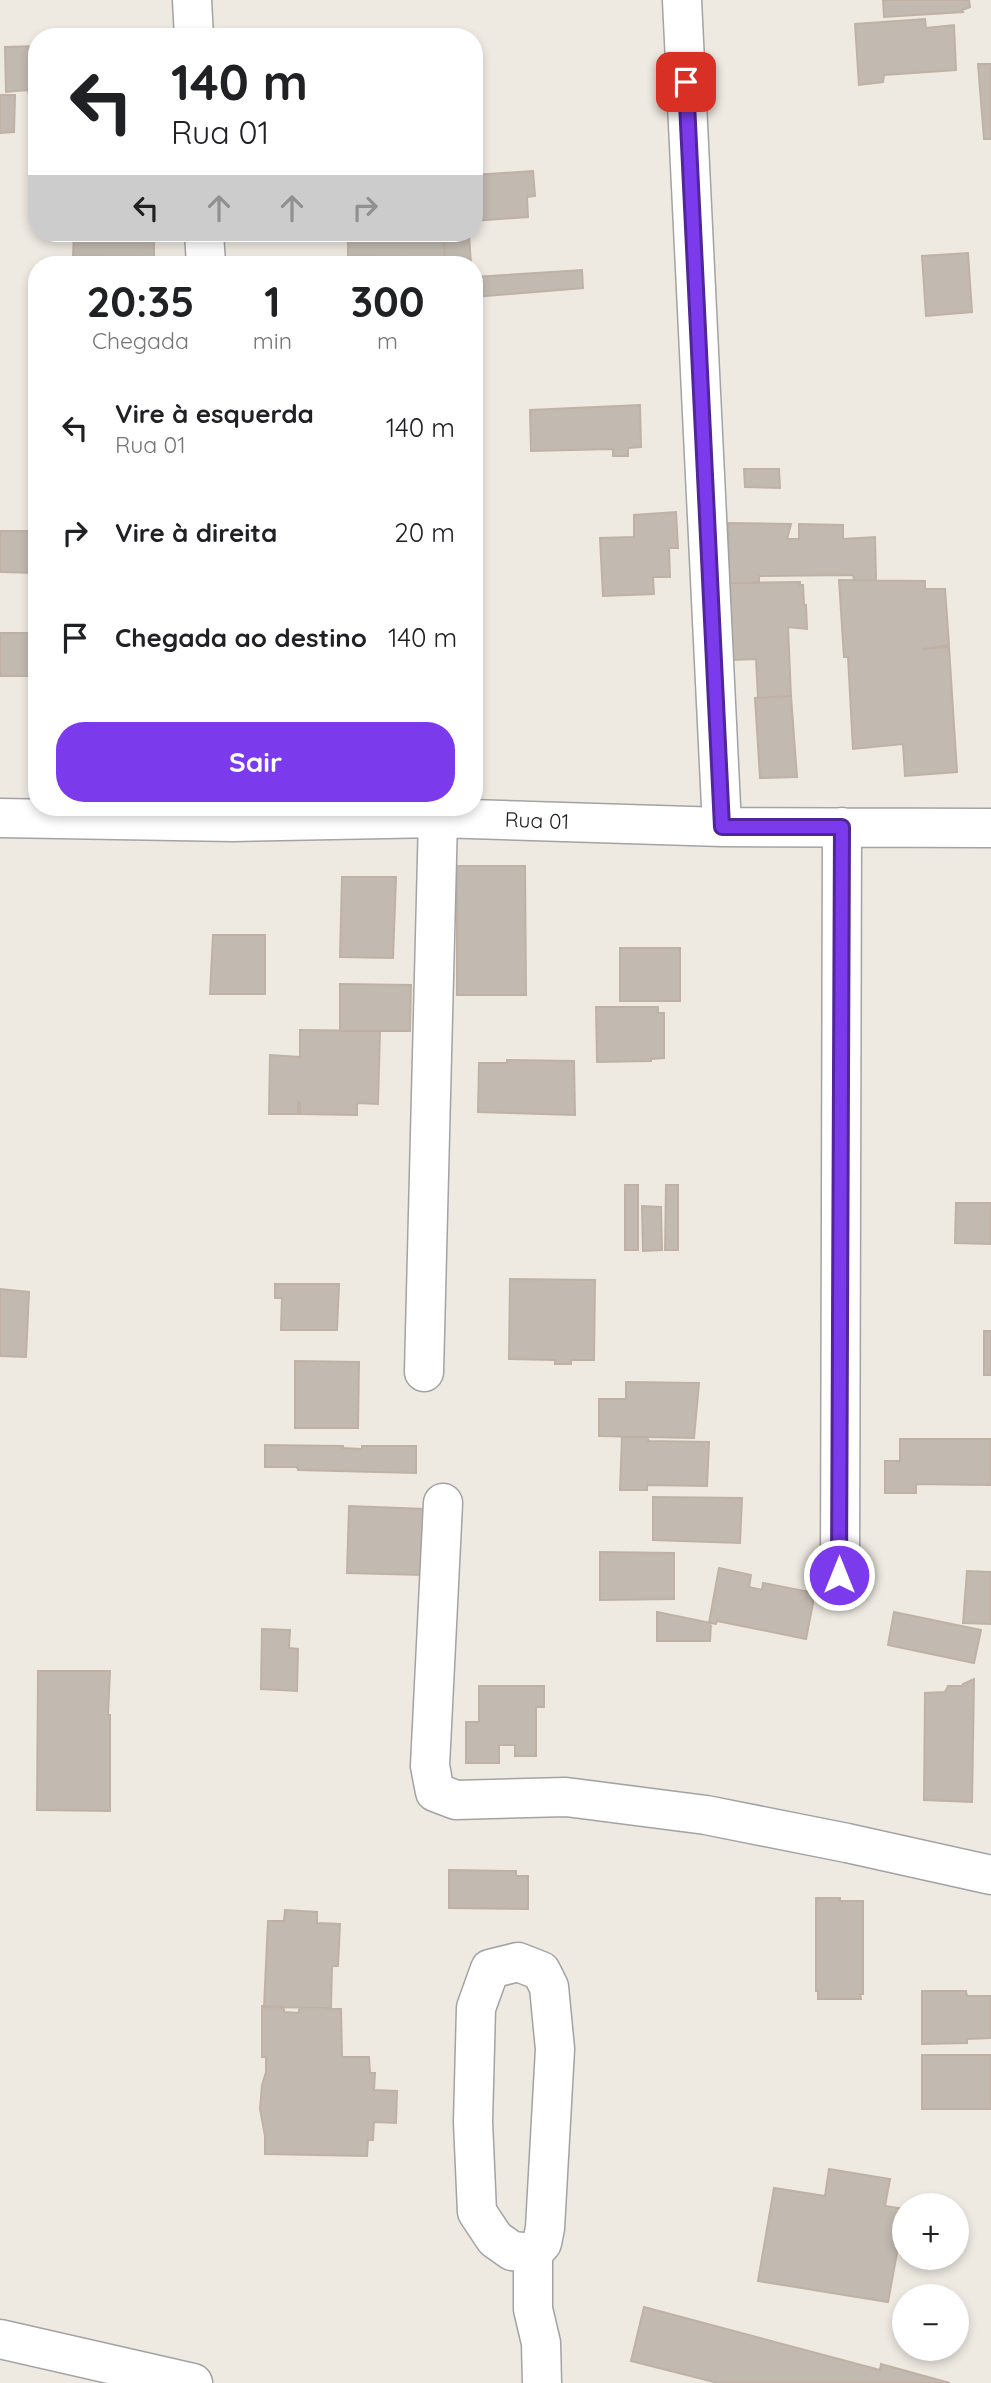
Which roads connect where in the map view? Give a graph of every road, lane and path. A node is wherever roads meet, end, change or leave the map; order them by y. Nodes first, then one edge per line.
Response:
1 (192, 0) edge
2 (682, 0) edge
3 (194, 28) edge
4 (116, 816) edge
5 (336, 816) edge
6 (0, 818) edge
7 (438, 818) junction
8 (722, 827) junction
9 (842, 827) junction
10 (991, 828) edge
11 (424, 1372) dead end
12 (443, 1503) dead end
13 (839, 1575) dead end
14 (991, 1875) edge
15 (533, 2253) junction
16 (0, 2339) edge
17 (192, 2383) edge
18 (542, 2383) edge

1 - 3 street
2 - 8 street
4 - 6 street, Rua 01
5 - 7 street, Rua 01
7 - 8 street, Rua 01
7 - 11 street
8 - 9 street, Rua 01
9 - 10 street, Rua 01
9 - 13 street
12 - 14 street
15 - 15 street
15 - 18 street
16 - 17 street

